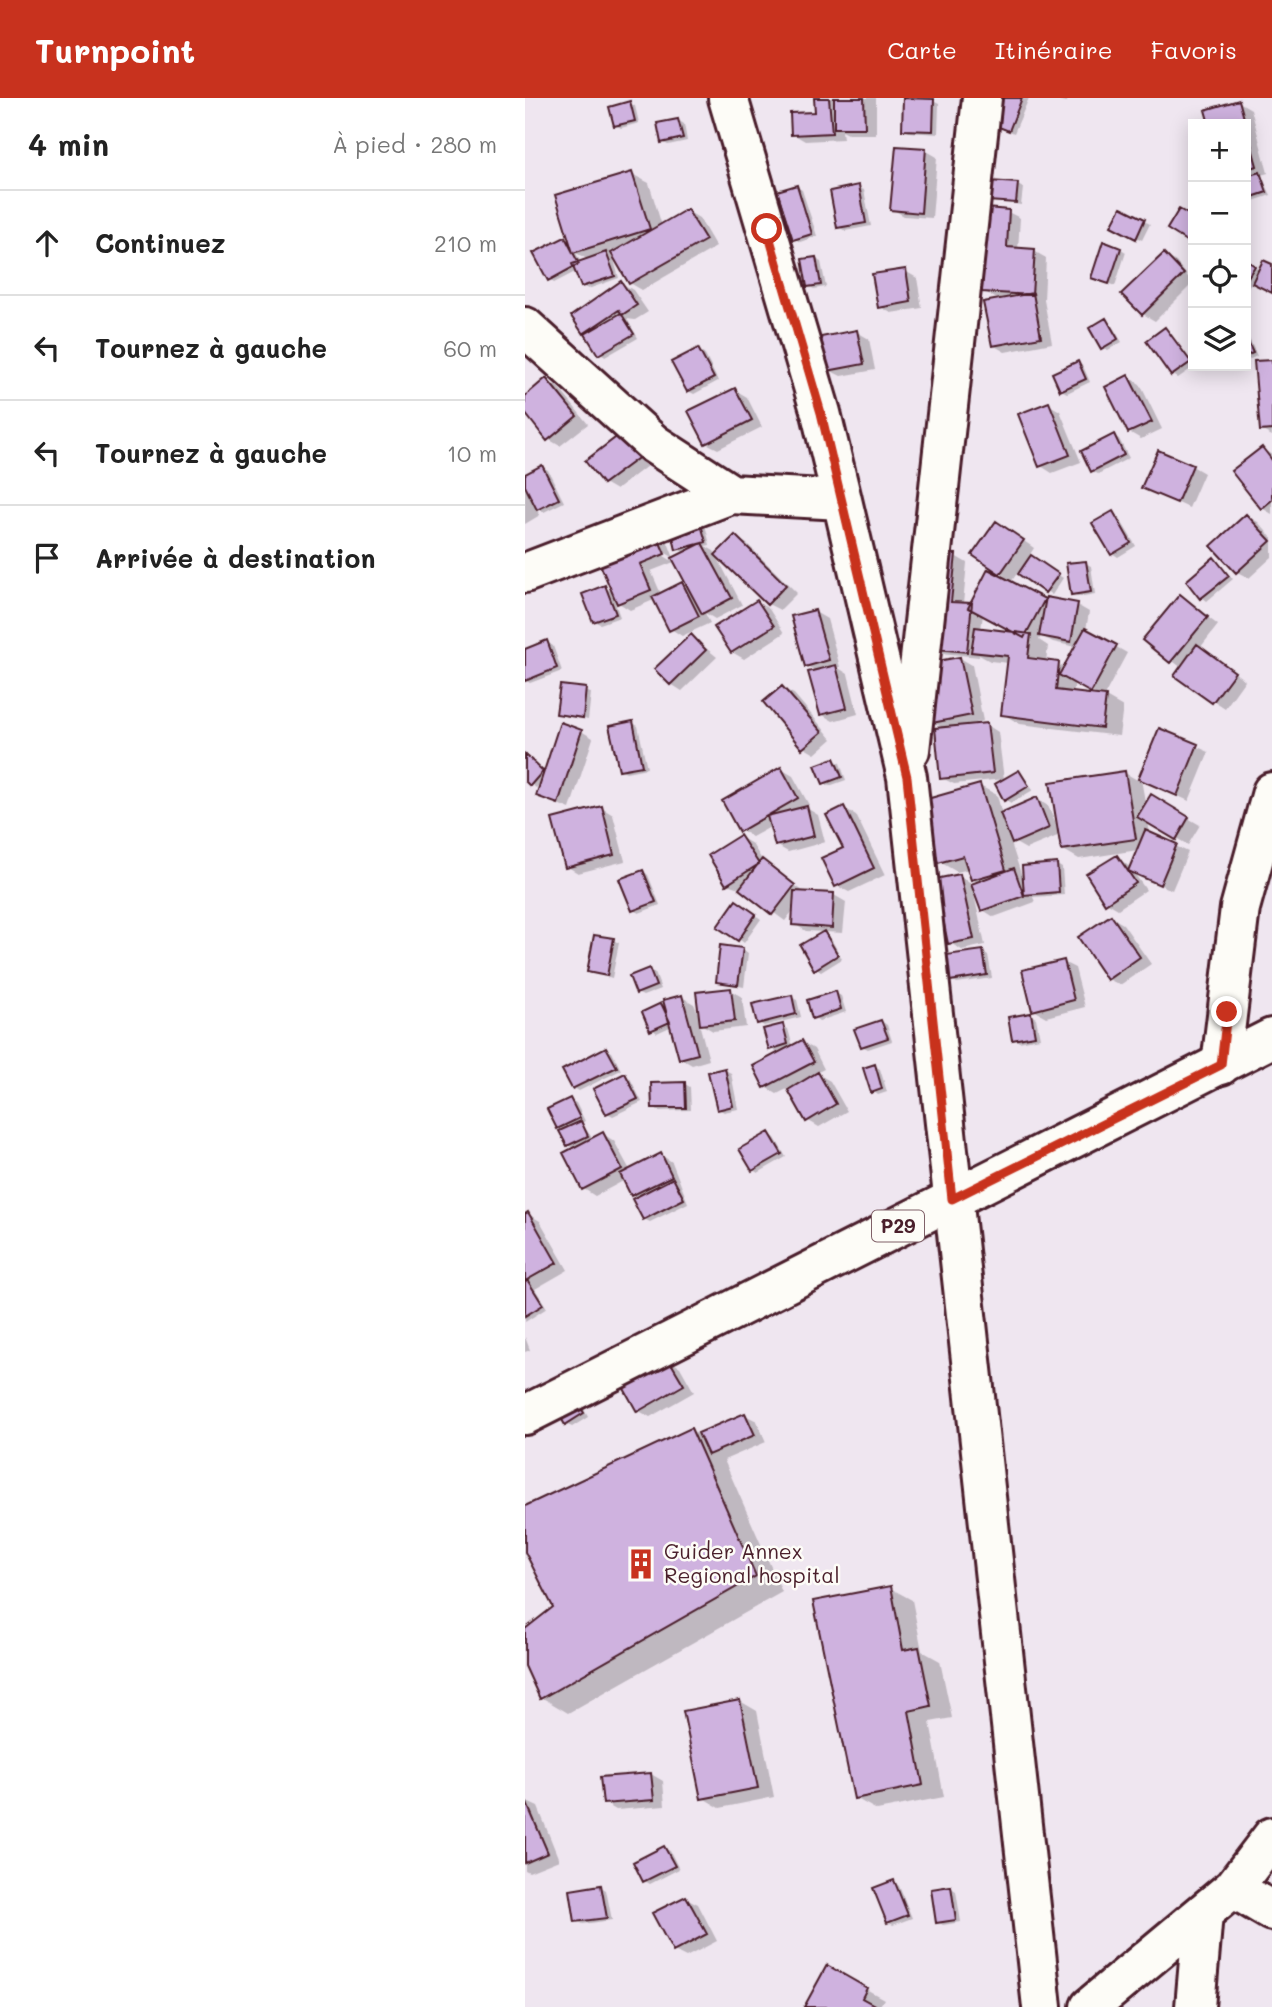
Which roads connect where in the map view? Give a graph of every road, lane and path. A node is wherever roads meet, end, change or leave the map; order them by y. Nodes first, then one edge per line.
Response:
1 (728, 98) edge
2 (982, 98) edge
3 (525, 327) edge
4 (731, 494) junction
5 (842, 500) junction
6 (525, 573) edge
7 (907, 777) junction
8 (1272, 792) edge
9 (1272, 1038) edge
10 (1221, 1065) junction
11 (952, 1199) junction
12 (525, 1415) edge
13 (1272, 1838) edge
14 (1233, 1888) junction
15 (1272, 1911) edge
16 (1203, 1913) junction
17 (1042, 2007) edge
18 (1090, 2007) edge
19 (1195, 2007) edge

1 - 5 street
2 - 7 street
3 - 4 street
4 - 5 street
4 - 6 street
5 - 7 street
7 - 11 street
8 - 10 street
9 - 10 street, P29
10 - 11 street, P29
11 - 12 street, P29
11 - 17 street
13 - 14 street
14 - 15 street
14 - 16 street
16 - 18 street
16 - 19 street

